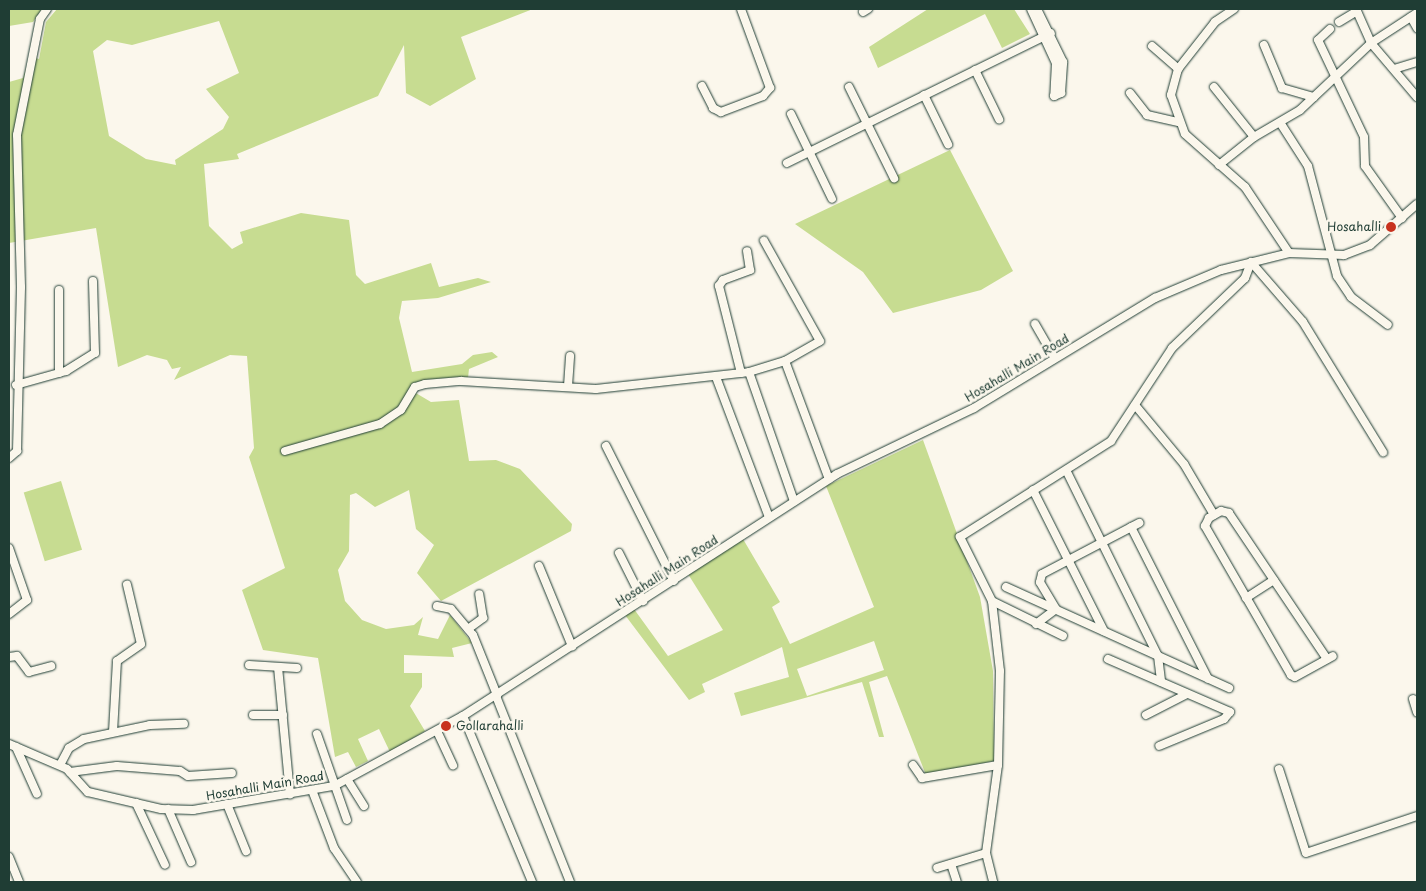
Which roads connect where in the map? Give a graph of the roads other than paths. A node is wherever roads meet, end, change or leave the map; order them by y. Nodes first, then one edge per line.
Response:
1 (47, 9) edge
2 (741, 9) edge
3 (1031, 9) edge
4 (1037, 9) edge
5 (1234, 9) edge
6 (1356, 10) edge
7 (1414, 15) edge
8 (1339, 22) dead end
9 (1417, 28) edge
10 (1330, 29) dead end
11 (1049, 34) junction
12 (1370, 43) junction
13 (1264, 45) dead end
14 (1152, 46) dead end
15 (1417, 62) edge
16 (1178, 69) junction
17 (1394, 69) junction
18 (975, 70) junction
19 (1336, 78) junction
20 (702, 86) dead end
21 (849, 87) dead end
22 (1214, 87) dead end
23 (1130, 93) dead end
24 (924, 95) junction
25 (1057, 95) dead end
26 (1314, 97) junction
27 (1417, 97) edge
28 (791, 114) dead end
29 (999, 118) dead end
30 (1177, 122) junction
31 (867, 124) junction
32 (1281, 124) junction
33 (1254, 137) junction
34 (948, 144) dead end
35 (810, 152) junction
36 (787, 163) dead end
37 (1219, 165) junction
38 (894, 178) dead end
39 (832, 199) dead end
40 (1416, 207) edge
41 (1402, 218) junction
42 (764, 241) dead end
43 (747, 251) dead end
44 (1290, 253) junction
45 (1329, 254) junction
46 (1251, 262) junction
47 (93, 281) dead end
48 (59, 290) dead end
49 (1035, 324) dead end
50 (1388, 325) dead end
51 (570, 356) dead end
52 (1055, 358) junction
53 (785, 361) junction
54 (749, 372) junction
55 (59, 373) junction
56 (741, 373) junction
57 (716, 377) junction
58 (16, 385) junction
59 (568, 386) junction
60 (1135, 405) junction
61 (606, 446) dead end
62 (285, 451) dead end
63 (1383, 452) dead end
64 (9, 458) edge
65 (1067, 472) junction
66 (829, 479) junction
67 (1033, 490) junction
68 (794, 501) junction
69 (1214, 516) junction
70 (769, 518) junction
71 (1139, 523) dead end
72 (1131, 527) junction
73 (1100, 544) junction
74 (9, 548) edge
75 (619, 553) dead end
76 (1068, 560) junction
77 (540, 566) dead end
78 (1274, 580) junction
79 (674, 581) junction
80 (127, 585) dead end
81 (1006, 587) dead end
82 (479, 594) dead end
83 (1246, 598) junction
84 (643, 601) junction
85 (992, 601) junction
86 (437, 606) dead end
87 (1056, 609) junction
88 (9, 614) edge
89 (1036, 624) junction
90 (468, 629) junction
91 (1104, 631) junction
92 (1063, 636) dead end
93 (572, 646) junction
94 (1158, 656) junction
95 (9, 657) edge
96 (1108, 659) dead end
97 (249, 664) dead end
98 (51, 666) dead end
99 (278, 668) junction
100 (297, 668) dead end
101 (1208, 679) junction
102 (1162, 682) junction
103 (1229, 688) dead end
104 (1187, 694) junction
105 (497, 695) junction
106 (1413, 699) dead end
107 (1417, 712) edge
108 (254, 715) dead end
109 (283, 715) junction
110 (1146, 715) dead end
111 (464, 716) junction
112 (184, 724) dead end
113 (437, 731) junction
114 (113, 732) junction
115 (317, 734) dead end
116 (12, 746) edge
117 (1159, 746) dead end
118 (998, 764) junction
119 (60, 765) junction
120 (913, 765) dead end
121 (453, 766) dead end
122 (1279, 769) dead end
123 (70, 772) junction
124 (232, 773) dead end
125 (347, 779) junction
126 (334, 786) junction
127 (312, 790) junction
128 (37, 794) dead end
129 (290, 794) junction
130 (136, 803) junction
131 (227, 804) junction
132 (364, 806) dead end
133 (168, 809) junction
134 (1417, 816) edge
135 (348, 820) dead end
136 (246, 851) dead end
137 (986, 853) junction
138 (9, 857) edge
139 (191, 862) dead end
140 (951, 864) junction
141 (165, 865) dead end
142 (937, 868) dead end
143 (19, 882) edge
144 (357, 882) edge
145 (532, 882) edge
146 (570, 882) edge
147 (957, 882) edge
148 (993, 882) edge

1 - 58 street
2 - 20 street
3 - 11 street
4 - 11 street
5 - 16 street
6 - 8 street
6 - 12 street
7 - 9 street
7 - 12 street
10 - 19 street
11 - 18 street
11 - 25 street
12 - 17 street
12 - 19 street
13 - 26 street
14 - 16 street
15 - 17 street
16 - 30 street
17 - 27 street
18 - 24 street
18 - 29 street
19 - 26 street
19 - 41 street
21 - 31 street
22 - 33 street
23 - 30 street
24 - 31 street
24 - 34 street
26 - 32 street
28 - 35 street
30 - 37 street
31 - 35 street
31 - 38 street
32 - 33 street
32 - 45 street
33 - 37 street
35 - 36 street
35 - 39 street
37 - 44 street
40 - 41 street, Hosahalli Main Road
41 - 45 street, Hosahalli Main Road
42 - 53 street
43 - 56 street
44 - 45 street, Hosahalli Main Road
44 - 46 street, Hosahalli Main Road
45 - 50 street
46 - 52 street, Hosahalli Main Road
46 - 60 street
46 - 63 street
47 - 55 street
48 - 55 street
49 - 52 street
51 - 59 street
52 - 66 street, Hosahalli Main Road
53 - 54 street
53 - 66 street
54 - 56 street
54 - 68 street
55 - 58 street
56 - 57 street
57 - 59 street
57 - 70 street
58 - 64 street
59 - 62 street
60 - 65 street
60 - 69 street
61 - 79 street
65 - 67 street
65 - 73 street
66 - 68 street, Hosahalli Main Road
67 - 76 street
67 - 85 street
68 - 70 street, Hosahalli Main Road
69 - 78 street
69 - 83 street
70 - 79 street, Hosahalli Main Road
71 - 72 street
72 - 73 street
72 - 101 street
73 - 76 street
73 - 94 street
74 - 88 street
75 - 84 street
76 - 87 street
76 - 91 street
77 - 93 street
78 - 83 street
78 - 83 street
79 - 84 street, Hosahalli Main Road
80 - 114 street
81 - 87 street
82 - 90 street
84 - 93 street, Hosahalli Main Road
85 - 89 street
85 - 118 street
86 - 90 street
87 - 89 street
87 - 91 street
89 - 92 street
90 - 105 street
91 - 94 street
93 - 105 street, Hosahalli Main Road
94 - 101 street
94 - 102 street
95 - 98 street
96 - 102 street
97 - 99 street
99 - 100 street
99 - 109 street
101 - 103 street
102 - 104 street
104 - 110 street
104 - 117 street
105 - 111 street, Hosahalli Main Road
105 - 146 street
106 - 107 street
108 - 109 street
109 - 129 street
111 - 113 street, Hosahalli Main Road
111 - 145 street
112 - 114 street
113 - 121 street
113 - 125 street, Hosahalli Main Road
114 - 119 street
115 - 126 street
116 - 119 street, Hosahalli Main Road
116 - 128 street
118 - 120 street
118 - 137 street
119 - 123 street, Hosahalli Main Road
122 - 134 street
123 - 124 street
123 - 130 street, Hosahalli Main Road
125 - 126 street, Hosahalli Main Road
125 - 132 street
126 - 127 street, Hosahalli Main Road
126 - 135 street
127 - 129 street, Hosahalli Main Road
127 - 144 street
129 - 131 street, Hosahalli Main Road
130 - 133 street, Hosahalli Main Road
130 - 141 street
131 - 133 street, Hosahalli Main Road
131 - 136 street
133 - 139 street
137 - 140 street
137 - 148 street
138 - 143 street
140 - 142 street
140 - 147 street

